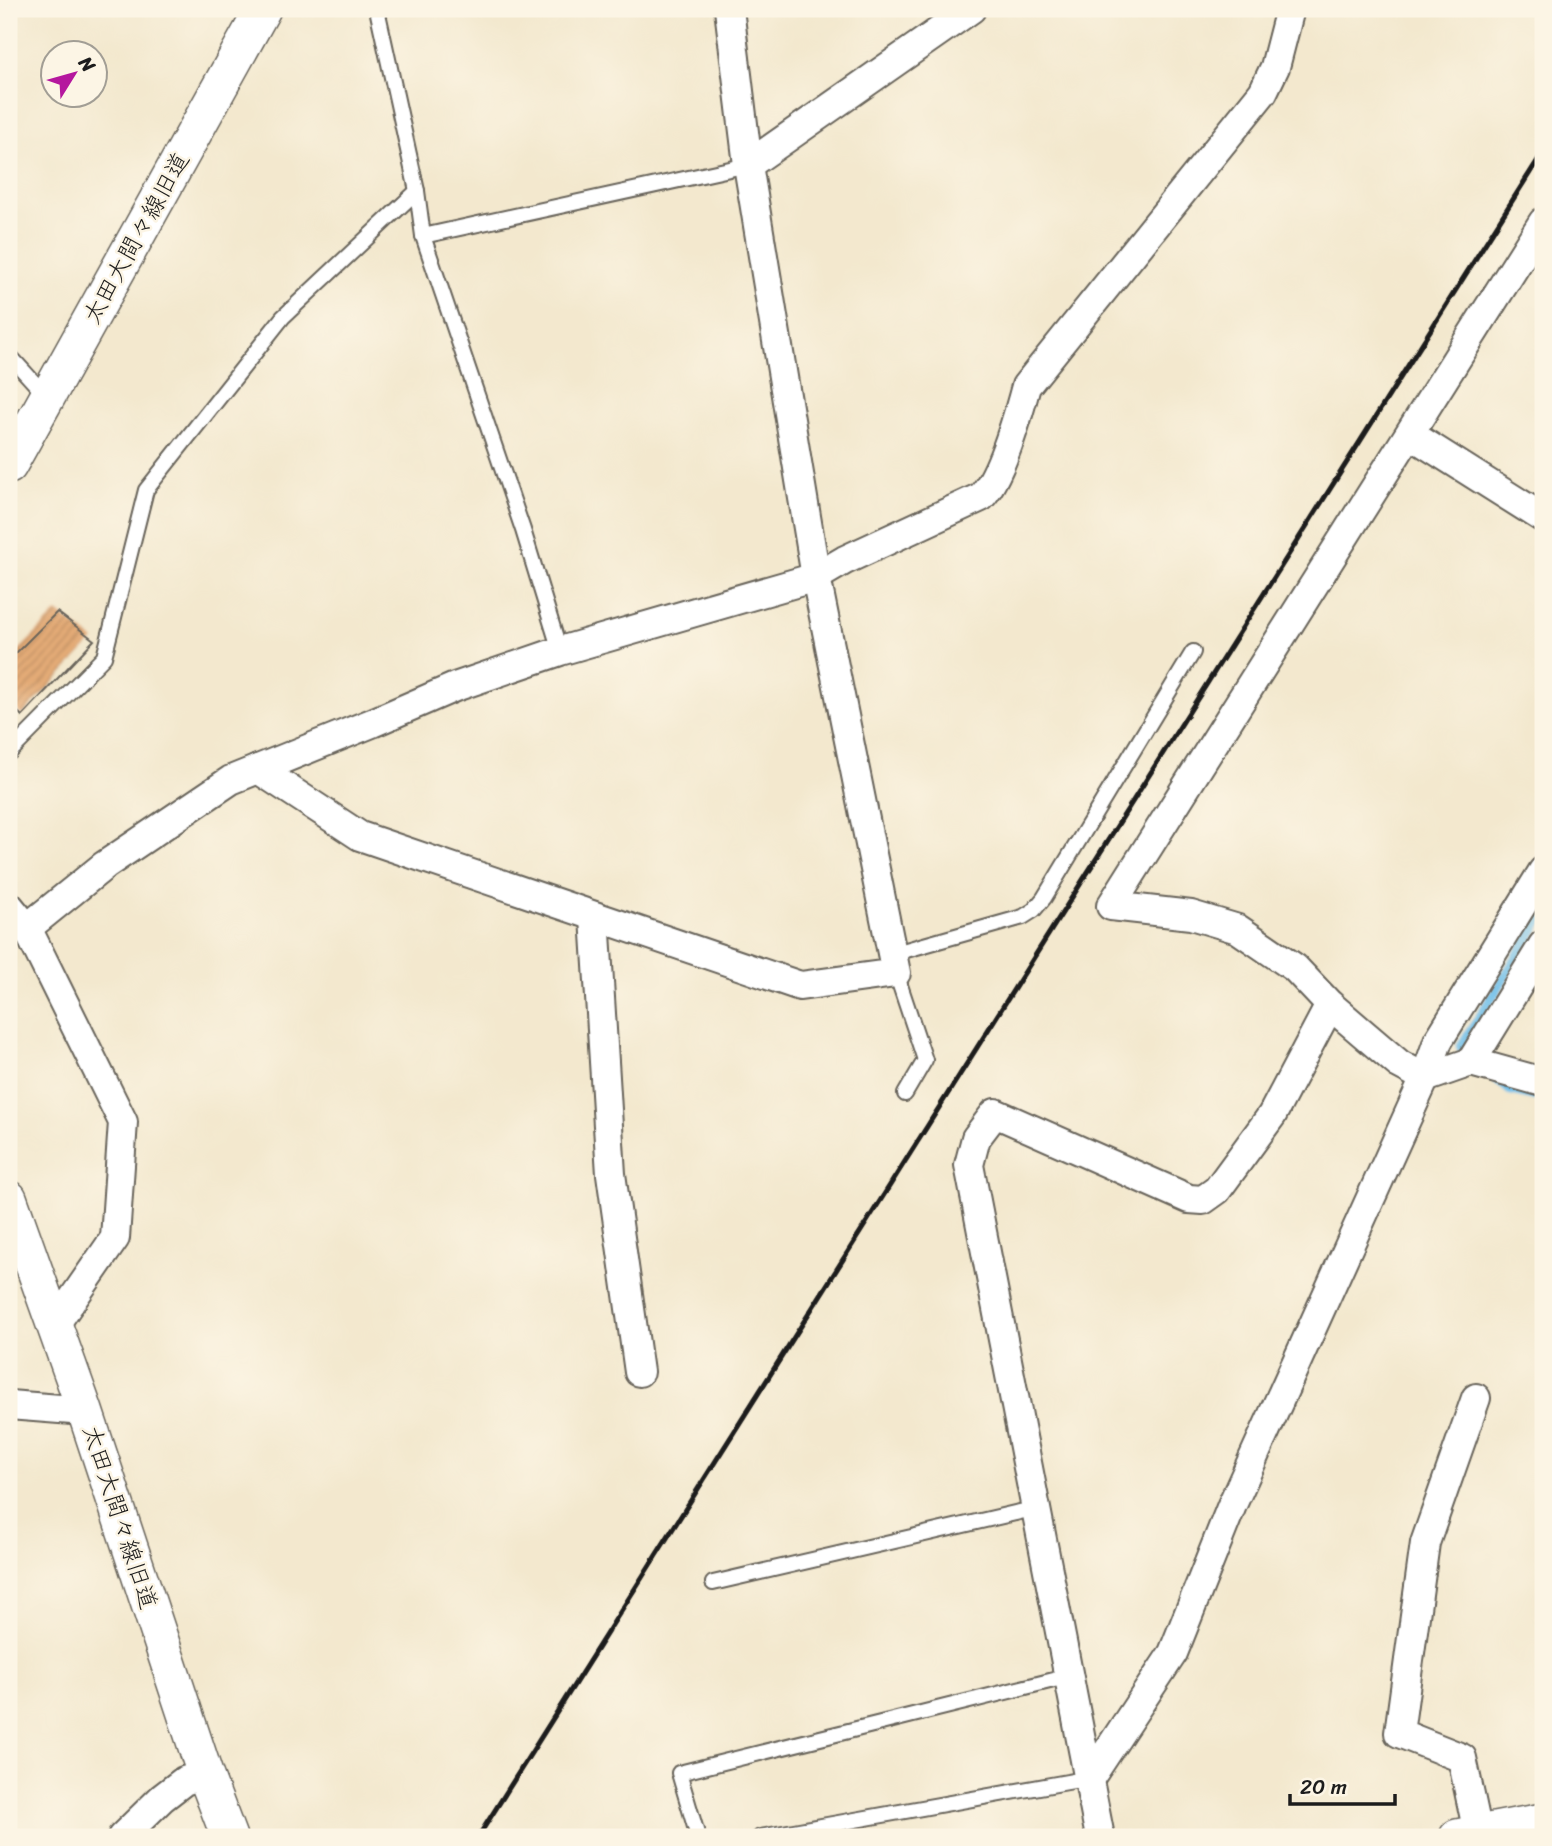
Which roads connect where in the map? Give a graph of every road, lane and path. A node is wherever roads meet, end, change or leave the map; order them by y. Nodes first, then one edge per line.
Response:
1 (263, 9) edge
2 (376, 9) edge
3 (729, 9) edge
4 (971, 9) edge
5 (1290, 9) edge
6 (748, 165) junction
7 (417, 191) junction
8 (1543, 222) edge
9 (423, 236) junction
10 (9, 355) edge
11 (48, 398) junction
12 (1410, 434) junction
13 (9, 466) edge
14 (1543, 518) edge
15 (816, 577) junction
16 (560, 651) junction
17 (1193, 652) dead end
18 (9, 753) edge
19 (258, 769) junction
20 (1543, 871) edge
21 (9, 906) edge
22 (595, 917) junction
23 (27, 928) junction
24 (1543, 945) edge
25 (894, 964) junction
26 (1330, 1005) junction
27 (1471, 1062) junction
28 (1425, 1078) junction
29 (1543, 1082) edge
30 (905, 1094) dead end
31 (9, 1198) edge
32 (54, 1326) junction
33 (639, 1372) dead end
34 (1476, 1398) dead end
35 (9, 1405) edge
36 (85, 1411) junction
37 (1037, 1508) junction
38 (713, 1583) dead end
39 (1070, 1675) junction
40 (205, 1774) junction
41 (1090, 1778) junction
42 (1543, 1821) edge
43 (1467, 1835) edge
44 (122, 1837) edge
45 (229, 1837) edge
46 (698, 1837) edge
47 (760, 1837) edge
48 (1100, 1837) edge

1 - 11 street, 太田大間々線旧道
2 - 7 lane
3 - 6 street
4 - 6 street
5 - 15 street
6 - 9 lane
6 - 15 street
7 - 9 lane
7 - 18 lane
8 - 12 street
9 - 16 lane
10 - 11 lane
11 - 13 street, 太田大間々線旧道
12 - 14 street
12 - 26 street
15 - 16 street
15 - 25 street
16 - 19 street
17 - 25 lane
19 - 22 street
19 - 23 street
20 - 28 street
21 - 23 street
22 - 25 street
22 - 33 street
23 - 32 street
24 - 27 street
25 - 30 lane
26 - 28 street
26 - 37 street
27 - 28 street
27 - 29 street
28 - 41 street
31 - 32 street, 太田大間々線旧道
32 - 36 street, 太田大間々線旧道
34 - 43 street
35 - 36 street
36 - 40 street, 太田大間々線旧道
37 - 38 lane
37 - 39 street
39 - 41 street
39 - 46 lane
40 - 44 street
40 - 45 street, 太田大間々線旧道
41 - 47 lane
41 - 48 street
42 - 43 street

